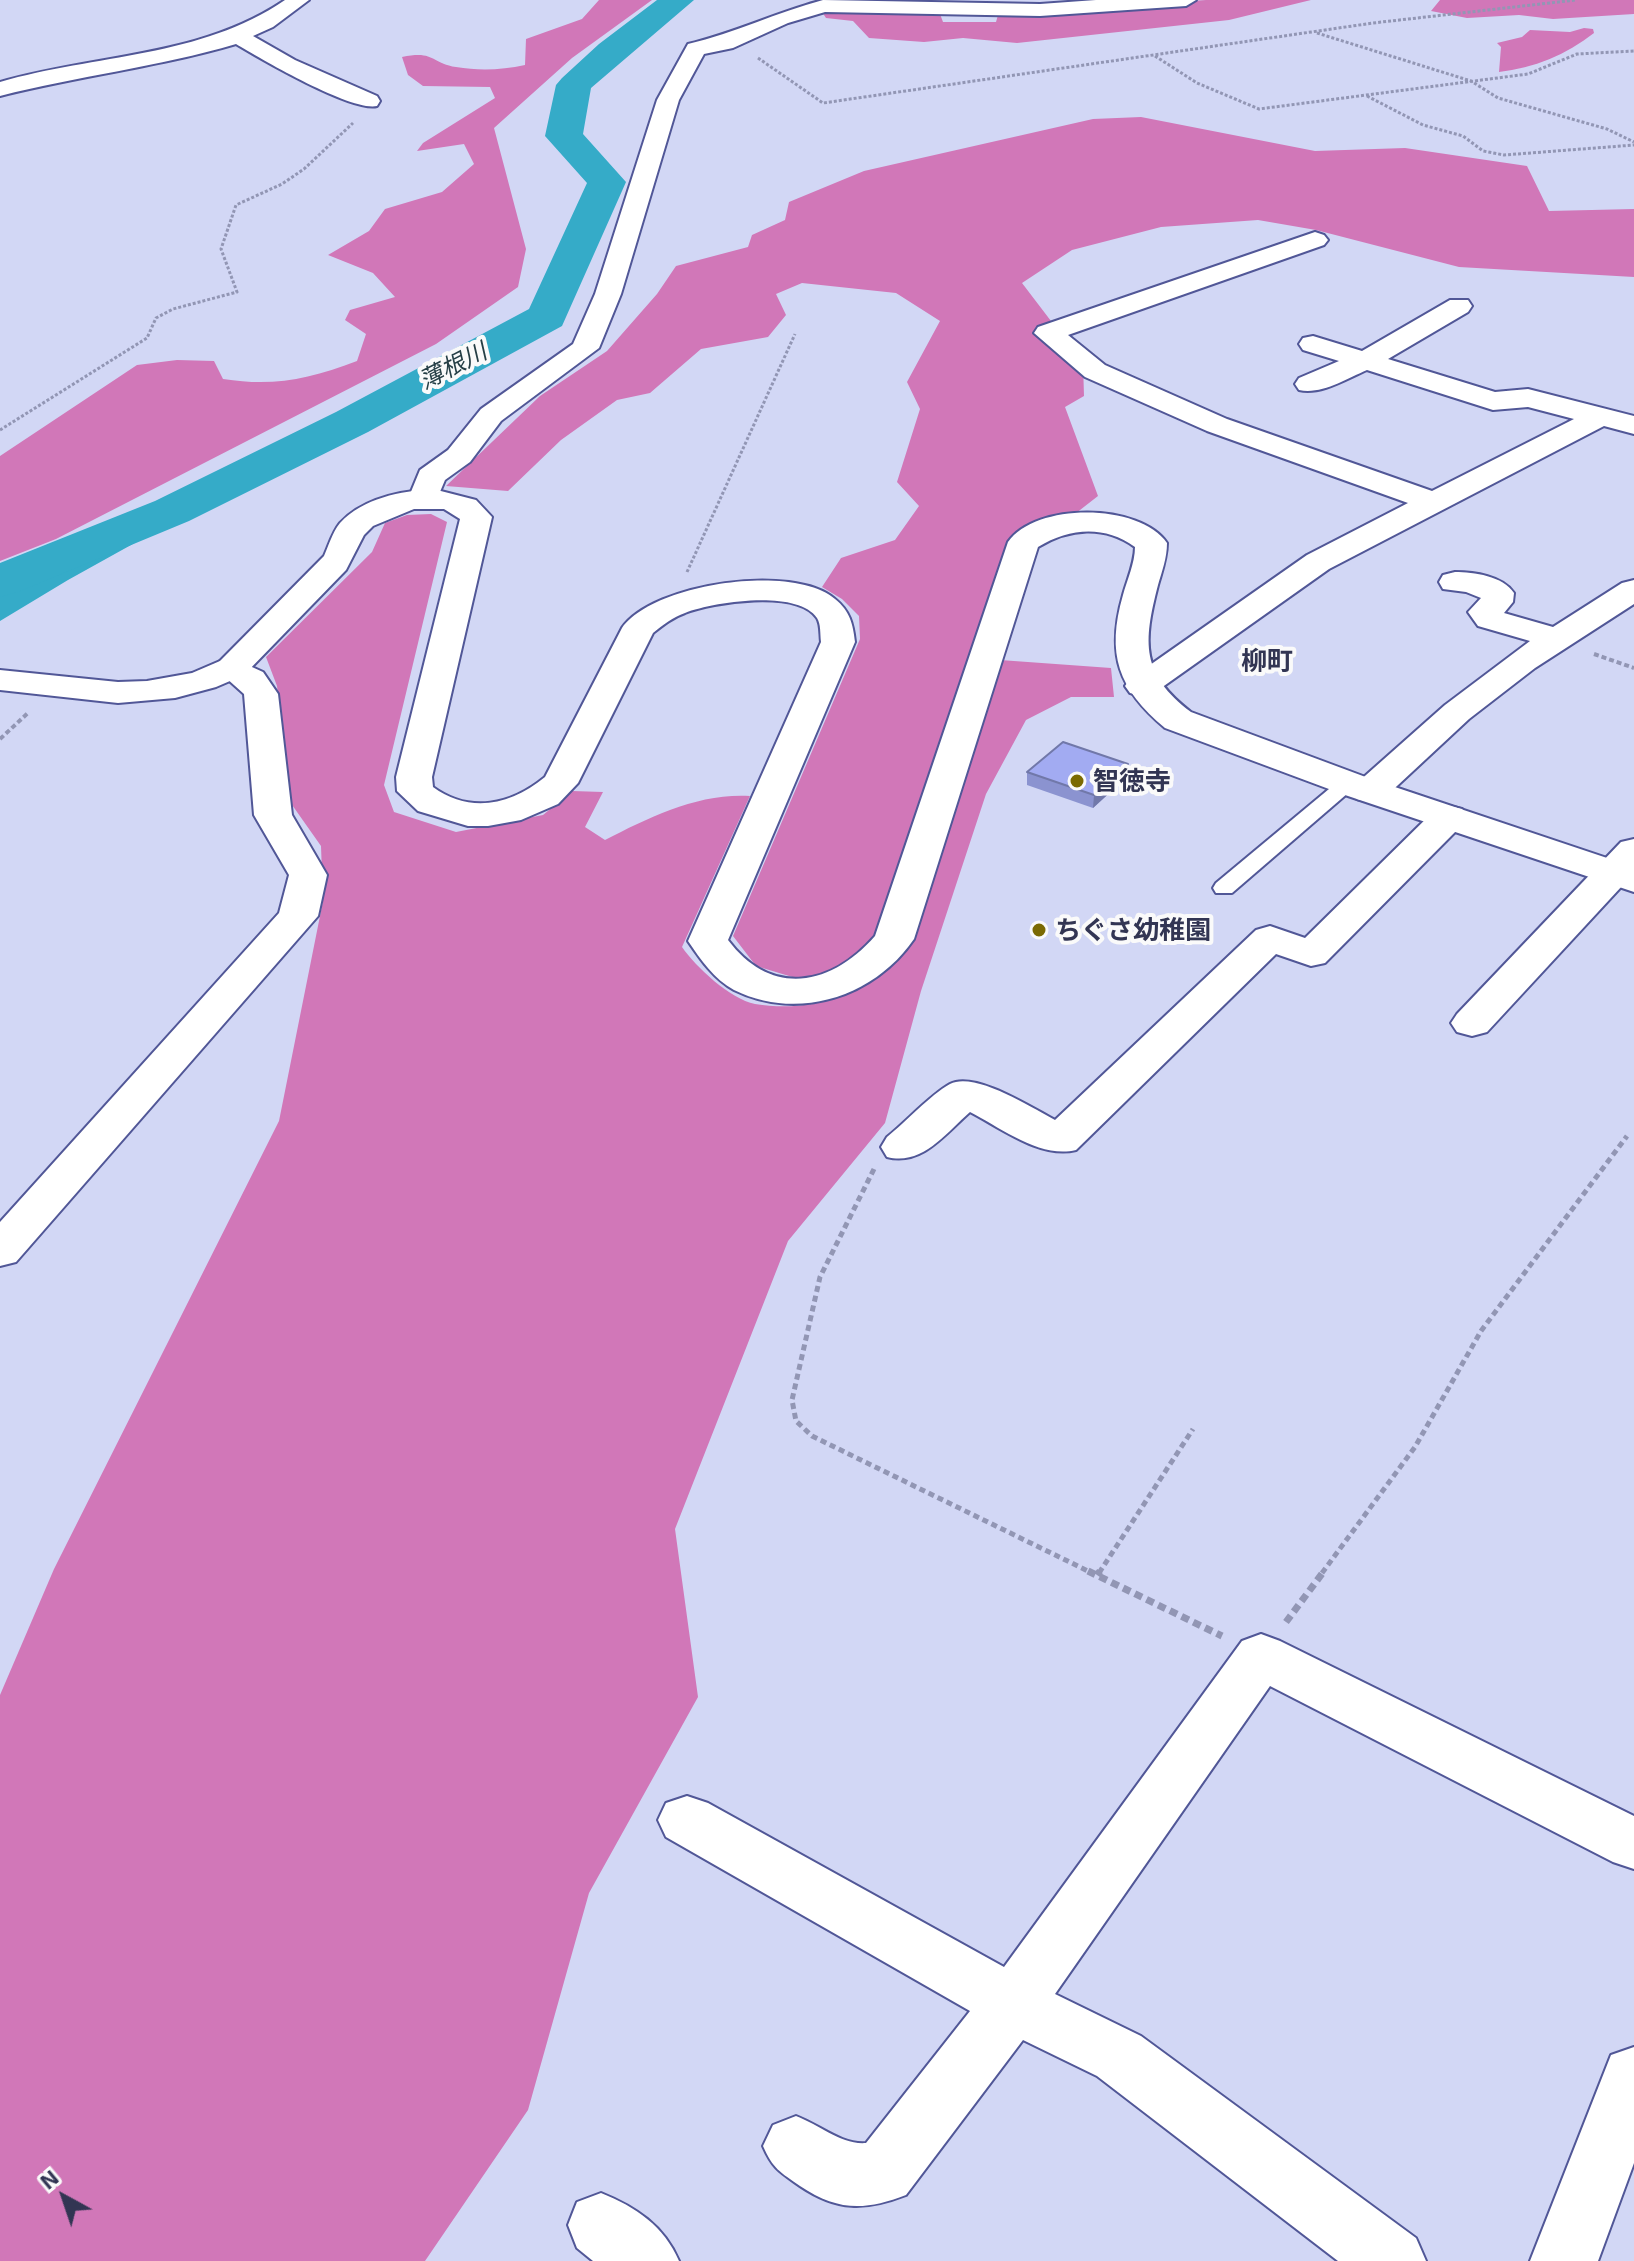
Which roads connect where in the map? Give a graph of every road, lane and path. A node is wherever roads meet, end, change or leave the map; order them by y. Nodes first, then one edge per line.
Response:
1 (299, 0) edge
2 (1186, 0) edge
3 (1576, 0) edge
4 (1316, 33) junction
5 (239, 37) junction
6 (725, 43) junction
7 (1634, 51) edge
8 (1153, 55) junction
9 (1471, 81) junction
10 (0, 89) edge
11 (1366, 96) junction
12 (369, 101) joint
13 (1634, 144) edge
14 (1315, 240) dead end
15 (1236, 242) dead end
16 (1278, 254) junction
17 (1459, 306) dead end
18 (795, 334) dead end
19 (1313, 344) dead end
20 (1364, 361) junction
21 (1602, 416) junction
22 (1634, 425) edge
23 (0, 430) edge
24 (1545, 446) junction
25 (423, 499) junction
26 (1436, 503) junction
27 (1455, 582) dead end
28 (1634, 590) edge
29 (683, 602) junction
30 (1558, 639) junction
31 (232, 668) junction
32 (0, 680) edge
33 (1142, 686) junction
34 (1359, 787) junction
35 (1449, 817) junction
36 (1627, 868) edge
37 (1224, 888) dead end
38 (1472, 1023) dead end
39 (1627, 1136) dead end
40 (903, 1147) joint
41 (0, 1251) edge
42 (1193, 1429) dead end
43 (1097, 1575) junction
44 (1261, 1656) junction
45 (687, 1820) dead end
46 (1634, 1844) edge
47 (1013, 2004) junction
48 (1634, 2076) edge
49 (796, 2146) dead end
50 (1392, 2261) edge
51 (1564, 2261) edge

1 - 5 street
2 - 6 street
3 - 4 path
4 - 8 path
4 - 9 path
5 - 10 street
5 - 12 street
6 - 8 path
6 - 25 street
7 - 9 path
8 - 11 path
9 - 11 path
9 - 13 path
11 - 13 path
12 - 23 path
14 - 16 street
15 - 16 street
16 - 26 street
17 - 20 street
18 - 29 path
19 - 20 street
20 - 21 street
20 - 24 street
21 - 22 street
21 - 24 street
24 - 26 street
25 - 29 street
25 - 31 street
26 - 33 street
27 - 30 street
28 - 30 street
29 - 33 street
30 - 34 street
31 - 32 street
31 - 41 street
33 - 34 street
34 - 35 street
34 - 37 lane
35 - 36 street
35 - 40 street
36 - 38 street
39 - 44 path
40 - 43 path
42 - 43 path
43 - 44 path
44 - 46 street
44 - 47 street
45 - 47 street
47 - 49 street
47 - 50 street
48 - 51 street

